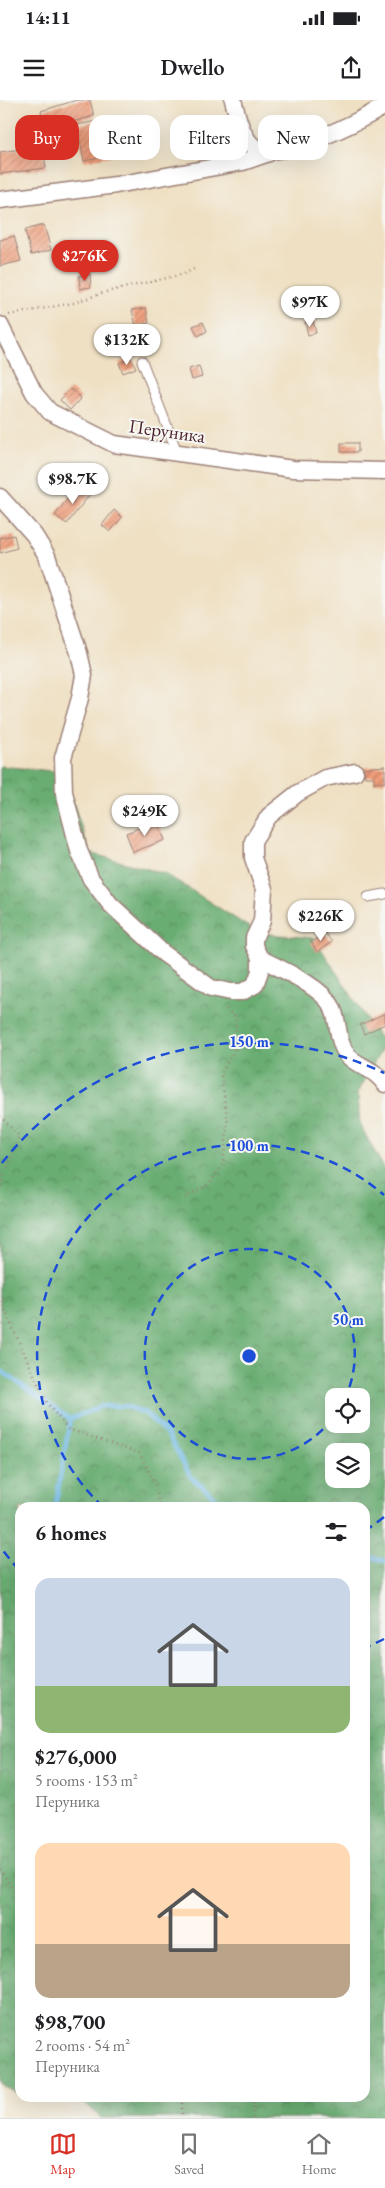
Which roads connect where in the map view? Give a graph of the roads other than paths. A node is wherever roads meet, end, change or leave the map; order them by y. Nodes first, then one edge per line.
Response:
1 (232, 100) edge
2 (385, 106) edge
3 (328, 134) edge
4 (258, 149) edge
5 (258, 157) edge
6 (0, 200) edge
7 (4, 320) edge
8 (142, 360) dead end
9 (177, 452) junction
10 (385, 471) edge
11 (0, 497) edge
12 (356, 772) dead end
13 (385, 894) edge
14 (368, 898) dead end
15 (260, 958) junction
16 (385, 1084) edge

1 - 4 street
2 - 3 street
5 - 6 street
7 - 9 street, Перуника
8 - 9 lane
9 - 10 street, Перуника
11 - 15 street
12 - 15 street
13 - 14 lane
15 - 16 street

